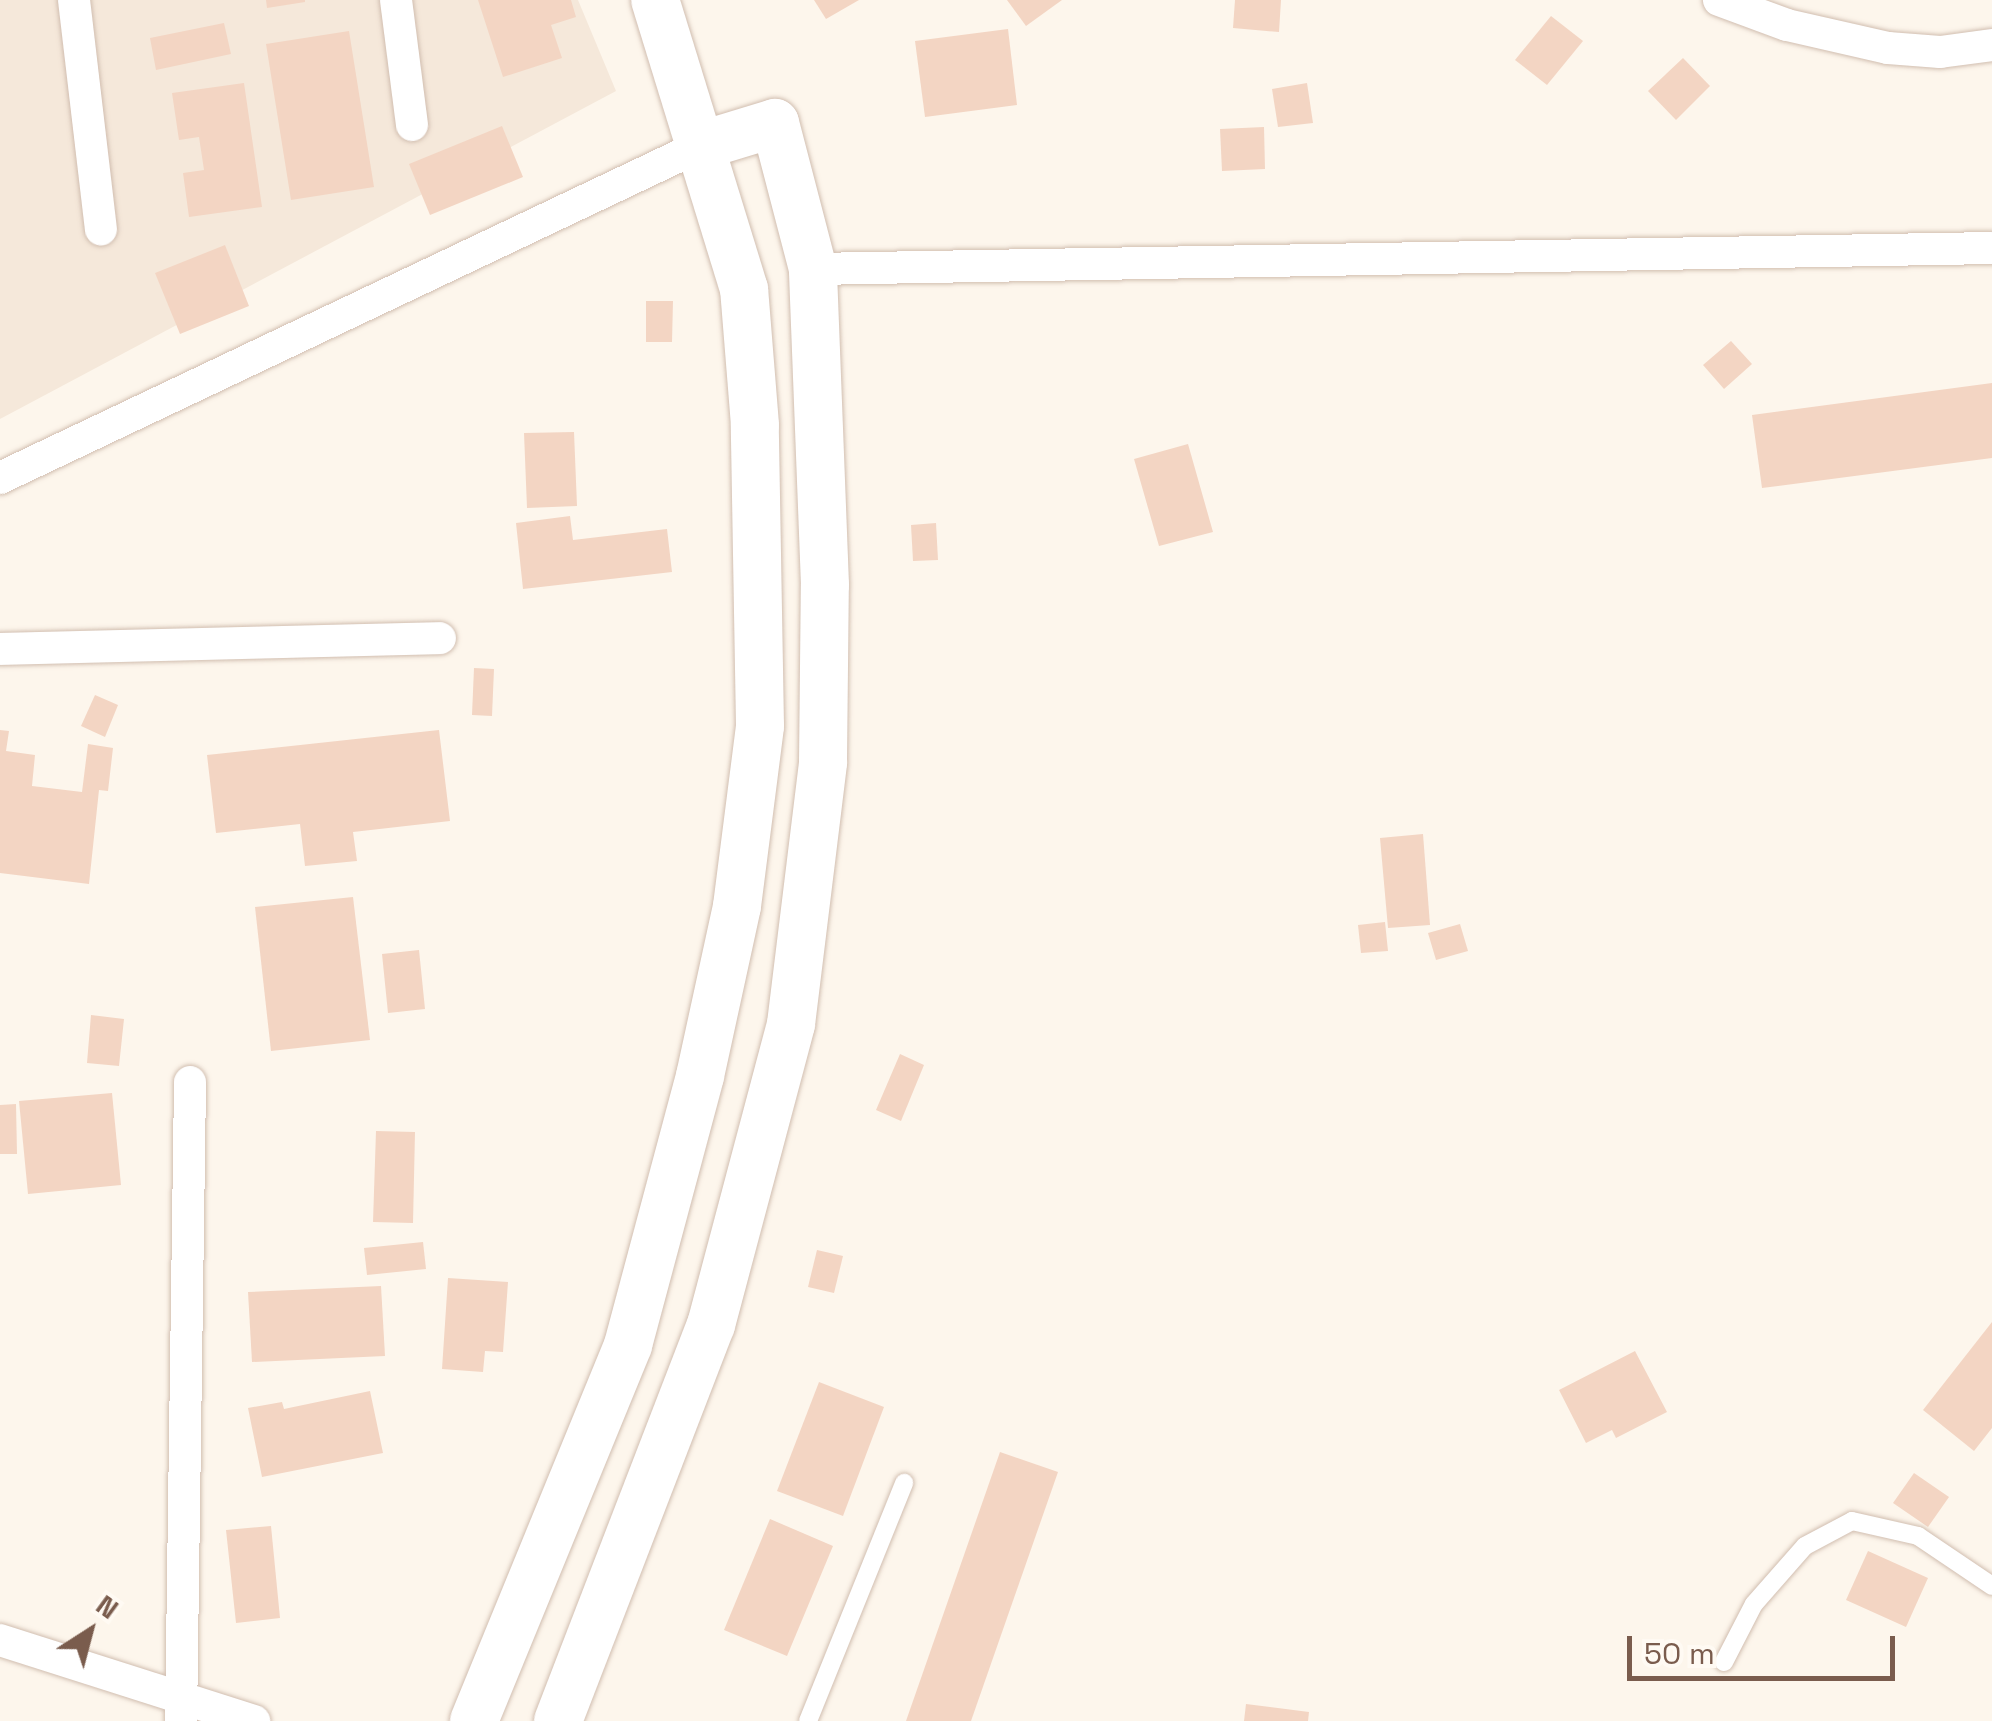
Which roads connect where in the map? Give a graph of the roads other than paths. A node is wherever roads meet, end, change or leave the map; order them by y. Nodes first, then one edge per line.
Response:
1 (74, 0) edge
2 (396, 0) edge
3 (655, 0) edge
4 (1719, 0) edge
5 (1992, 45) edge
6 (412, 125) dead end
7 (700, 146) junction
8 (101, 229) dead end
9 (1992, 248) edge
10 (814, 270) junction
11 (744, 289) junction
12 (0, 478) edge
13 (440, 638) dead end
14 (0, 649) edge
15 (190, 1082) dead end
16 (904, 1483) dead end
17 (1992, 1586) edge
18 (0, 1640) edge
19 (1724, 1662) dead end
20 (181, 1709) edge
21 (254, 1721) edge
22 (474, 1721) edge
23 (558, 1721) edge
24 (808, 1721) edge

1 - 8 street
2 - 6 street
3 - 7 street
4 - 5 street
7 - 10 street
7 - 11 street
7 - 12 street
9 - 10 street
10 - 11 street
10 - 23 street
11 - 22 street
13 - 14 street
15 - 20 street
16 - 24 lane
17 - 19 lane
18 - 20 street
20 - 21 street

